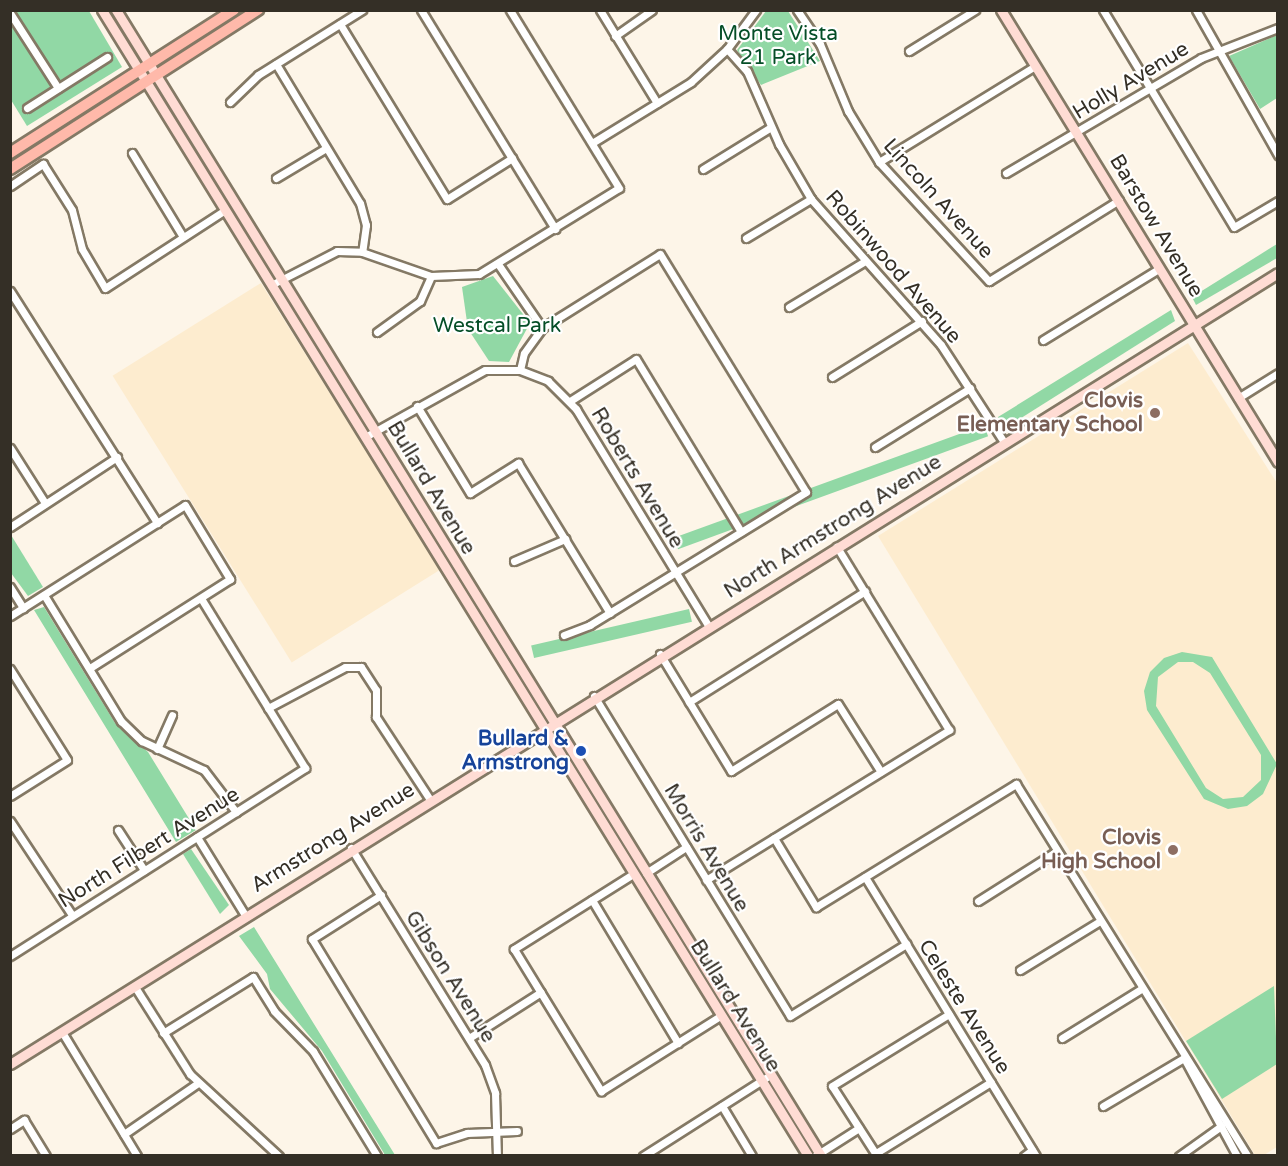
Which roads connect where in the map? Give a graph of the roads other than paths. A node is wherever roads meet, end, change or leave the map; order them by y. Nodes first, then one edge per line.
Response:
1 (102, 10) edge
2 (116, 10) edge
3 (234, 10) edge
4 (258, 10) edge
5 (362, 10) edge
6 (421, 10) edge
7 (510, 10) edge
8 (600, 10) edge
9 (652, 10) edge
10 (756, 10) edge
11 (797, 10) edge
12 (975, 10) edge
13 (1001, 10) edge
14 (1103, 10) edge
15 (1196, 10) edge
16 (10, 13) edge
17 (340, 24) junction
18 (1278, 28) edge
19 (615, 36) junction
20 (727, 49) junction
21 (1217, 50) junction
22 (909, 51) dead end
23 (107, 57) dead end
24 (149, 63) junction
25 (276, 64) junction
26 (1035, 66) junction
27 (139, 69) junction
28 (156, 74) junction
29 (146, 80) junction
30 (58, 88) junction
31 (1148, 89) junction
32 (230, 102) dead end
33 (657, 103) junction
34 (27, 108) dead end
35 (771, 127) junction
36 (1078, 132) junction
37 (592, 143) junction
38 (326, 148) junction
39 (10, 153) edge
40 (132, 153) dead end
41 (1278, 155) edge
42 (512, 159) junction
43 (879, 162) junction
44 (10, 169) edge
45 (703, 169) dead end
46 (1006, 173) dead end
47 (276, 178) dead end
48 (10, 186) edge
49 (811, 199) junction
50 (1119, 200) junction
51 (1278, 201) edge
52 (225, 210) junction
53 (555, 229) junction
54 (183, 237) junction
55 (256, 238) junction
56 (746, 238) dead end
57 (362, 252) junction
58 (865, 261) junction
59 (498, 264) junction
60 (1160, 268) junction
61 (1278, 273) edge
62 (431, 276) junction
63 (281, 279) junction
64 (271, 285) junction
65 (10, 291) edge
66 (789, 307) dead end
67 (922, 321) junction
68 (1193, 324) junction
69 (542, 328) junction
70 (377, 332) dead end
71 (1043, 340) dead end
72 (520, 370) junction
73 (1278, 373) edge
74 (832, 377) dead end
75 (970, 388) junction
76 (1238, 398) junction
77 (570, 401) junction
78 (417, 406) junction
79 (375, 431) junction
80 (365, 437) junction
81 (1004, 442) junction
82 (874, 447) dead end
83 (10, 448) edge
84 (117, 457) junction
85 (1278, 462) edge
86 (45, 503) junction
87 (157, 523) junction
88 (10, 527) edge
89 (741, 532) junction
90 (565, 538) junction
91 (837, 547) junction
92 (514, 561) dead end
93 (675, 572) junction
94 (10, 586) edge
95 (865, 591) junction
96 (44, 595) junction
97 (201, 598) junction
98 (23, 608) junction
99 (610, 613) junction
100 (10, 616) edge
101 (708, 625) junction
102 (564, 635) dead end
103 (660, 654) junction
104 (90, 668) junction
105 (10, 669) edge
106 (594, 696) junction
107 (689, 702) junction
108 (268, 708) junction
109 (172, 716) dead end
110 (553, 722) junction
111 (543, 728) junction
112 (157, 749) junction
113 (881, 772) junction
114 (10, 796) edge
115 (429, 798) junction
116 (236, 812) junction
117 (10, 821) edge
118 (118, 830) dead end
119 (197, 837) junction
120 (774, 838) junction
121 (686, 847) junction
122 (351, 848) junction
123 (1058, 851) junction
124 (144, 870) junction
125 (646, 873) junction
126 (633, 874) junction
127 (865, 877) junction
128 (706, 880) junction
129 (381, 895) junction
130 (592, 900) junction
131 (978, 901) dead end
132 (72, 915) junction
133 (245, 915) junction
134 (1100, 921) junction
135 (675, 922) junction
136 (906, 944) junction
137 (10, 956) edge
138 (1020, 970) dead end
139 (135, 987) junction
140 (1141, 989) junction
141 (540, 992) junction
142 (949, 1014) junction
143 (720, 1016) junction
144 (62, 1032) junction
145 (163, 1033) junction
146 (469, 1038) junction
147 (1062, 1038) dead end
148 (678, 1043) junction
149 (1184, 1058) junction
150 (10, 1064) edge
151 (770, 1076) junction
152 (760, 1082) junction
153 (991, 1082) junction
154 (198, 1083) junction
155 (722, 1106) junction
156 (1103, 1106) dead end
157 (1224, 1118) junction
158 (1220, 1127) junction
159 (859, 1128) junction
160 (10, 1129) edge
161 (517, 1131) dead end
162 (494, 1132) junction
163 (124, 1134) junction
164 (1034, 1153) edge
165 (876, 1154) edge
166 (46, 1155) edge
167 (137, 1155) edge
168 (279, 1155) edge
169 (377, 1155) edge
170 (497, 1155) edge
171 (643, 1155) edge
172 (752, 1155) edge
173 (808, 1155) edge
174 (818, 1155) edge
175 (1024, 1155) edge
176 (1179, 1155) edge
177 (1238, 1155) edge
178 (1248, 1155) edge

1 - 27 main road, Bullard Avenue
2 - 24 main road, Bullard Avenue
3 - 24 main road
4 - 28 main road
5 - 17 street
6 - 42 street
7 - 37 street
8 - 19 street
9 - 19 street
10 - 20 street
11 - 43 street, Lincoln Avenue
12 - 22 street
13 - 26 main road, Barstow Avenue
14 - 31 street
15 - 21 street
16 - 30 street
17 - 25 street
17 - 42 street
18 - 21 street, Holly Avenue
19 - 33 street
20 - 33 street
20 - 35 street, Robinwood Avenue
21 - 31 street, Holly Avenue
21 - 41 street
23 - 30 street
24 - 27 main road
24 - 28 main road, Bullard Avenue
25 - 32 street
25 - 38 street
26 - 36 main road, Barstow Avenue
26 - 43 street
27 - 29 main road, Bullard Avenue
27 - 39 main road
28 - 29 main road
28 - 55 main road, Bullard Avenue
29 - 44 main road
29 - 52 main road, Bullard Avenue
30 - 34 street
31 - 36 street, Holly Avenue
31 - 51 street
33 - 37 street
35 - 45 street
35 - 49 street, Robinwood Avenue
36 - 46 street, Holly Avenue
36 - 50 main road, Barstow Avenue
37 - 53 street
38 - 47 street
38 - 57 street
40 - 54 street
42 - 53 street
43 - 50 street, Lincoln Avenue
48 - 54 street
49 - 56 street
49 - 58 street, Robinwood Avenue
50 - 60 main road, Barstow Avenue
52 - 54 street
52 - 55 main road
52 - 64 main road, Bullard Avenue
53 - 59 street
55 - 63 main road, Bullard Avenue
57 - 62 street
57 - 63 street
58 - 66 street
58 - 67 street, Robinwood Avenue
59 - 62 street
59 - 69 street
60 - 68 main road, Barstow Avenue
60 - 71 street
61 - 68 main road
62 - 70 street
63 - 64 street
63 - 79 main road, Bullard Avenue
64 - 80 main road, Bullard Avenue
65 - 84 street
67 - 74 street
67 - 75 street, Robinwood Avenue
68 - 76 main road, Barstow Avenue
68 - 81 main road, North Armstrong Avenue
69 - 72 street
69 - 89 street
72 - 77 street, Roberts Avenue
72 - 78 street
73 - 76 street
75 - 81 street, Robinwood Avenue
75 - 82 street
76 - 85 main road, Barstow Avenue
77 - 89 street
77 - 93 street, Roberts Avenue
78 - 79 street
78 - 90 street
79 - 80 street
79 - 110 main road, Bullard Avenue
80 - 111 main road, Bullard Avenue
81 - 91 main road, North Armstrong Avenue
83 - 86 street
84 - 86 street
84 - 87 street
86 - 88 street
87 - 96 street
87 - 97 street
89 - 93 street
90 - 92 street
90 - 99 street
91 - 95 street
91 - 101 main road, North Armstrong Avenue
93 - 99 street
93 - 101 street, Roberts Avenue
94 - 98 street
95 - 107 street
95 - 113 street
96 - 98 street
96 - 104 street
97 - 104 street
97 - 108 street
98 - 100 street
99 - 102 street
101 - 103 main road, North Armstrong Avenue
103 - 106 main road, North Armstrong Avenue
103 - 107 street
104 - 112 street
105 - 114 street
106 - 110 main road, North Armstrong Avenue
106 - 121 street, Morris Avenue
107 - 113 street
108 - 115 street
108 - 116 street, North Filbert Avenue
109 - 112 street
110 - 111 main road, Armstrong Avenue
110 - 125 main road, Bullard Avenue
111 - 115 main road, Armstrong Avenue
111 - 126 main road, Bullard Avenue
112 - 116 street
113 - 120 street
115 - 122 main road, Armstrong Avenue
116 - 119 street, North Filbert Avenue
117 - 132 street
118 - 124 street
119 - 124 street, North Filbert Avenue
119 - 133 street
120 - 127 street
120 - 128 street
121 - 125 street
121 - 128 street, Morris Avenue
122 - 129 street, Gibson Avenue
122 - 133 main road, Armstrong Avenue
123 - 127 street
123 - 131 street
123 - 134 street
124 - 132 street, North Filbert Avenue
125 - 135 main road, Bullard Avenue
126 - 130 street
126 - 135 main road, Bullard Avenue
126 - 143 main road, Bullard Avenue
127 - 136 street, Celeste Avenue
128 - 136 street, Morris Avenue
129 - 146 street, Gibson Avenue
129 - 162 street
130 - 141 street
130 - 148 street
132 - 137 street, North Filbert Avenue
133 - 139 main road, Armstrong Avenue
134 - 138 street
134 - 140 street
135 - 151 main road, Bullard Avenue
136 - 142 street, Celeste Avenue
139 - 144 main road
139 - 145 street
140 - 147 street
140 - 149 street
141 - 146 street
141 - 148 street
142 - 153 street, Celeste Avenue
142 - 159 street
143 - 148 street
143 - 152 main road, Bullard Avenue
144 - 150 main road
144 - 163 street
145 - 154 street
145 - 169 street
146 - 162 street, Gibson Avenue
149 - 156 street
149 - 157 street
149 - 158 street
151 - 152 street
151 - 174 main road, Bullard Avenue
152 - 155 street
152 - 173 main road, Bullard Avenue
153 - 164 street, Celeste Avenue
153 - 165 street
154 - 163 street
154 - 168 street
155 - 171 street
155 - 172 street
157 - 158 street
157 - 178 street
158 - 176 street
158 - 177 street
159 - 165 street
159 - 174 street
160 - 166 street
161 - 162 street
162 - 170 street, Gibson Avenue
163 - 167 street
164 - 175 street

